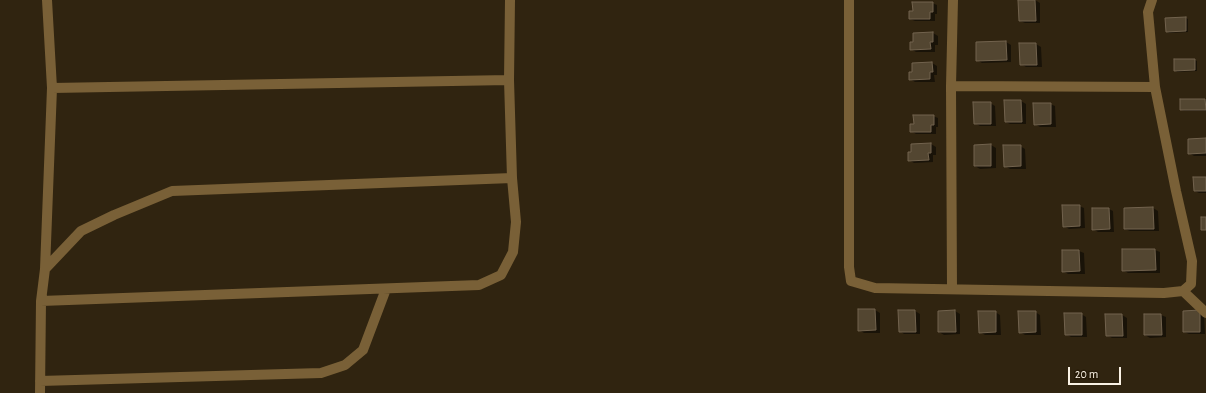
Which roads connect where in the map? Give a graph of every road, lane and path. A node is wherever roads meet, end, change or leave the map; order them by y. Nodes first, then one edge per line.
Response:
1 (47, 0) edge
2 (510, 0) edge
3 (849, 0) edge
4 (953, 0) edge
5 (1152, 0) edge
6 (509, 80) junction
7 (951, 86) junction
8 (1155, 86) junction
9 (52, 88) junction
10 (512, 178) junction
11 (45, 269) junction
12 (386, 289) junction
13 (952, 289) junction
14 (1183, 291) junction
15 (41, 301) junction
16 (1206, 313) edge
17 (40, 381) junction
18 (40, 393) edge

1 - 9 street
2 - 6 street
3 - 13 street
4 - 7 street
5 - 8 street
6 - 9 street
6 - 10 street
7 - 8 street
7 - 13 street
8 - 14 street
9 - 11 street
10 - 11 street
10 - 12 street
11 - 15 street
12 - 15 street
12 - 17 street
13 - 14 street
14 - 16 street
15 - 17 street
17 - 18 street

